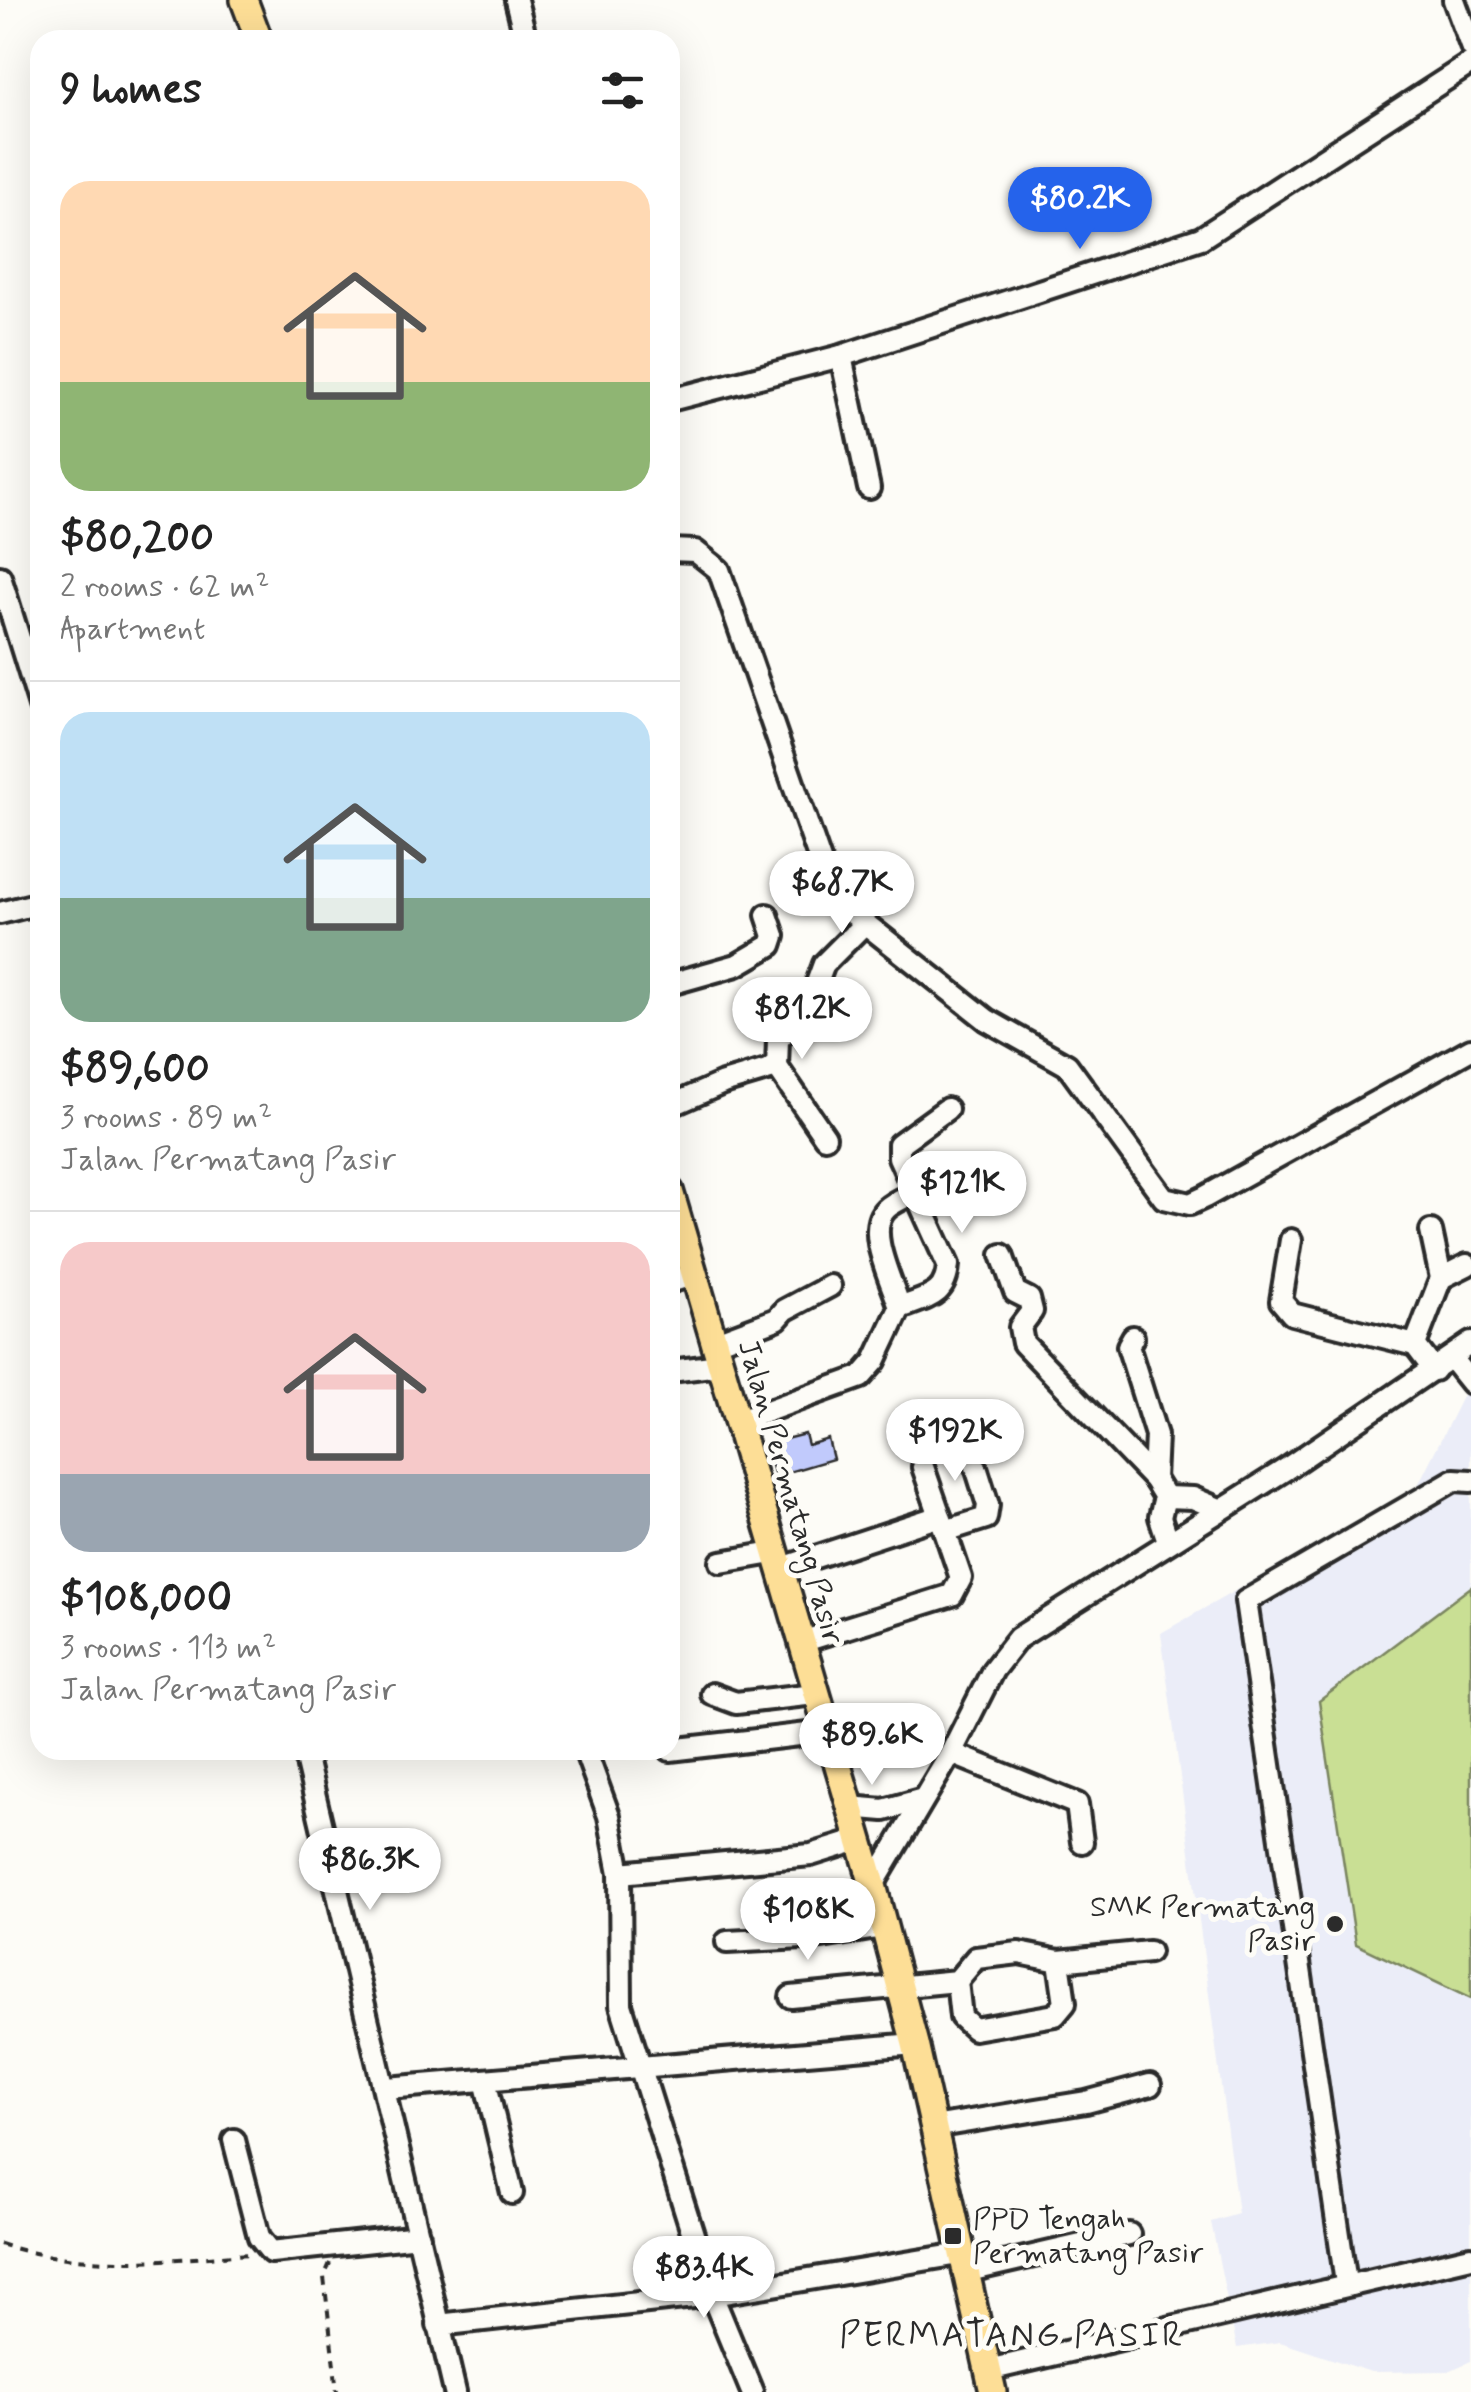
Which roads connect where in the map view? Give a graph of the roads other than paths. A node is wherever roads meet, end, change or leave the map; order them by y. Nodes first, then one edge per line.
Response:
1 (244, 0) edge
2 (516, 0) edge
3 (1454, 0) edge
4 (254, 30) edge
5 (524, 30) edge
6 (1471, 46) edge
7 (1471, 64) edge
8 (841, 356) junction
9 (680, 397) edge
10 (869, 488) dead end
11 (680, 550) edge
12 (0, 577) edge
13 (30, 674) edge
14 (30, 906) edge
15 (0, 914) edge
16 (767, 915) dead end
17 (865, 923) junction
18 (680, 981) edge
19 (1471, 1049) edge
20 (777, 1068) junction
21 (680, 1101) edge
22 (947, 1110) dead end
23 (825, 1137) dead end
24 (914, 1192) junction
25 (1431, 1231) dead end
26 (1292, 1240) dead end
27 (1002, 1255) dead end
28 (1467, 1266) dead end
29 (681, 1278) edge
30 (1442, 1278) junction
31 (830, 1286) dead end
32 (900, 1308) junction
33 (1133, 1337) dead end
34 (1471, 1343) edge
35 (1415, 1345) junction
36 (716, 1354) junction
37 (1442, 1364) junction
38 (680, 1367) edge
39 (1471, 1383) edge
40 (738, 1422) junction
41 (923, 1467) dead end
42 (976, 1467) dead end
43 (1471, 1481) edge
44 (1159, 1488) junction
45 (1219, 1509) junction
46 (942, 1523) junction
47 (1168, 1542) junction
48 (776, 1561) junction
49 (721, 1562) dead end
50 (801, 1642) junction
51 (712, 1694) dead end
52 (815, 1694) junction
53 (825, 1732) junction
54 (680, 1749) edge
55 (950, 1754) junction
56 (306, 1760) edge
57 (588, 1760) edge
58 (920, 1800) junction
59 (849, 1807) junction
60 (859, 1840) junction
61 (1082, 1842) dead end
62 (620, 1873) junction
63 (873, 1885) junction
64 (884, 1927) junction
65 (727, 1942) dead end
66 (1149, 1952) dead end
67 (1059, 1961) junction
68 (956, 1981) junction
69 (900, 1988) junction
70 (792, 1998) dead end
71 (915, 2044) junction
72 (642, 2067) junction
73 (485, 2080) junction
74 (1150, 2085) dead end
75 (387, 2088) junction
76 (933, 2127) junction
77 (234, 2140) dead end
78 (512, 2193) dead end
79 (1129, 2234) dead end
80 (419, 2236) junction
81 (1471, 2257) edge
82 (962, 2263) junction
83 (1346, 2283) junction
84 (712, 2295) junction
85 (438, 2325) junction
86 (991, 2381) edge
87 (455, 2392) edge
88 (752, 2392) edge

1 - 4 main road
2 - 5 street
3 - 6 street
7 - 8 street
8 - 9 street
8 - 10 street
11 - 17 street
12 - 13 street
14 - 15 street
16 - 18 street
17 - 19 street
17 - 20 street
20 - 21 street
20 - 23 street
22 - 24 street
24 - 32 street
24 - 32 street
25 - 30 street
26 - 35 street
27 - 44 street
28 - 30 street
29 - 36 main road, Jalan Permatang Pasir
30 - 35 street
31 - 36 street
32 - 40 street
33 - 44 street
34 - 37 street
35 - 37 street
36 - 38 street
36 - 40 main road, Jalan Permatang Pasir
37 - 39 street
37 - 45 street
40 - 48 main road, Jalan Permatang Pasir
41 - 46 street
42 - 46 street
43 - 83 street
44 - 45 street
44 - 47 street
45 - 47 street
46 - 48 street
46 - 50 street
47 - 55 street
48 - 49 street
48 - 50 main road, Jalan Permatang Pasir
50 - 52 main road, Jalan Permatang Pasir
51 - 52 street
52 - 53 main road, Jalan Permatang Pasir
53 - 54 street
53 - 59 main road, Jalan Permatang Pasir
55 - 58 street
55 - 61 street
56 - 75 street
57 - 62 street
58 - 59 street
58 - 63 street
59 - 60 main road, Jalan Permatang Pasir
60 - 62 street
60 - 63 main road, Jalan Permatang Pasir
62 - 72 street
63 - 64 main road, Jalan Permatang Pasir
64 - 65 street
64 - 69 main road, Jalan Permatang Pasir
66 - 67 street
67 - 68 street
67 - 68 street
68 - 69 street
69 - 70 street
69 - 71 main road, Jalan Permatang Pasir
71 - 72 street
71 - 76 main road, Jalan Permatang Pasir
72 - 73 street
72 - 84 street
73 - 75 street
73 - 78 street
74 - 76 street
75 - 80 street
76 - 82 main road, Jalan Permatang Pasir
77 - 80 street
79 - 82 street
80 - 85 street
81 - 83 street
82 - 84 street
82 - 86 main road, Jalan Permatang Pasir
83 - 86 street
84 - 85 street
84 - 88 street
85 - 87 street

